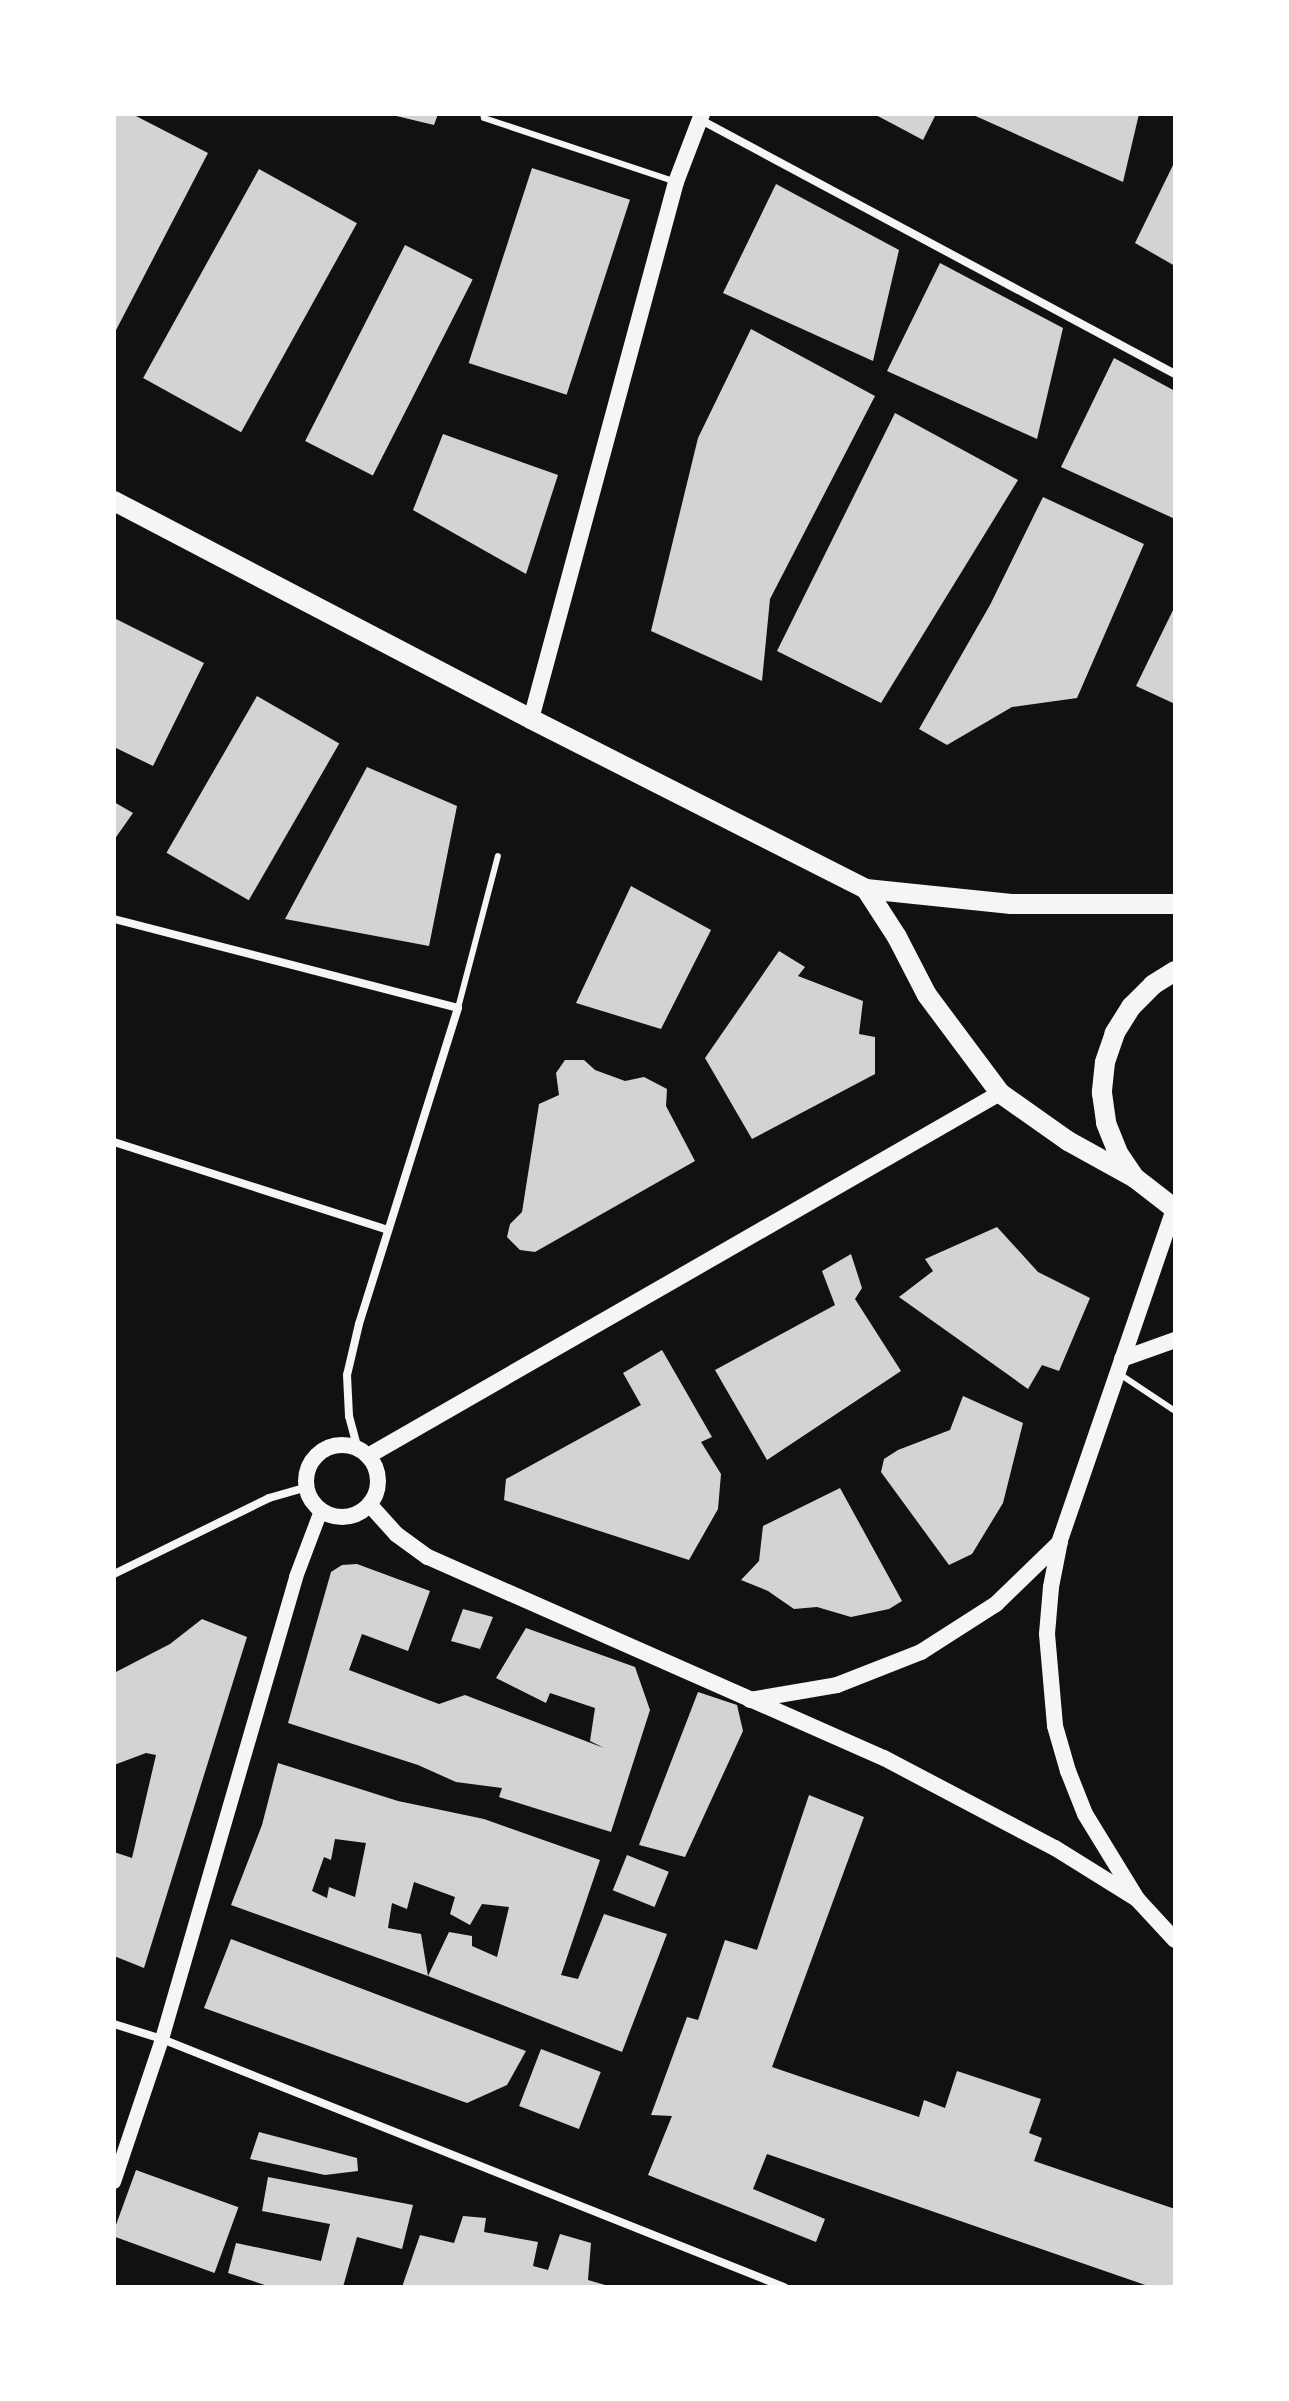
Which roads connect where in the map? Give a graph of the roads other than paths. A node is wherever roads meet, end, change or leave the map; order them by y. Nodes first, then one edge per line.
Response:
1 (483, 114) edge
2 (702, 117) edge
3 (676, 182) junction
4 (1175, 374) edge
5 (114, 501) edge
6 (531, 719) junction
7 (498, 856) dead end
8 (866, 889) junction
9 (1175, 904) edge
10 (114, 919) edge
11 (1175, 971) edge
12 (458, 1008) junction
13 (1000, 1093) junction
14 (114, 1142) edge
15 (1135, 1178) junction
16 (1175, 1209) edge
17 (388, 1230) junction
18 (1175, 1340) edge
19 (1120, 1366) junction
20 (1175, 1411) edge
21 (363, 1453) junction
22 (307, 1487) junction
23 (370, 1505) junction
24 (321, 1511) junction
25 (1060, 1541) junction
26 (114, 1574) edge
27 (749, 1700) junction
28 (1137, 1899) junction
29 (1175, 1940) edge
30 (114, 2024) edge
31 (162, 2039) junction
32 (114, 2182) edge
33 (784, 2287) edge

1 - 3 lane
2 - 3 main road
2 - 4 street
3 - 6 main road
5 - 6 main road
6 - 8 main road
7 - 12 lane
8 - 9 main road
8 - 13 main road
10 - 12 street
11 - 15 main road
12 - 17 street
13 - 15 main road
13 - 21 main road
14 - 17 street
15 - 16 main road
16 - 19 main road
17 - 21 street
18 - 19 main road
19 - 20 lane
19 - 25 main road
21 - 22 main road
21 - 23 main road
22 - 24 main road
22 - 26 street
23 - 24 main road
23 - 27 main road
24 - 31 street
25 - 27 main road
25 - 28 main road
27 - 28 main road
28 - 29 main road
30 - 31 street
31 - 32 street
31 - 33 street

